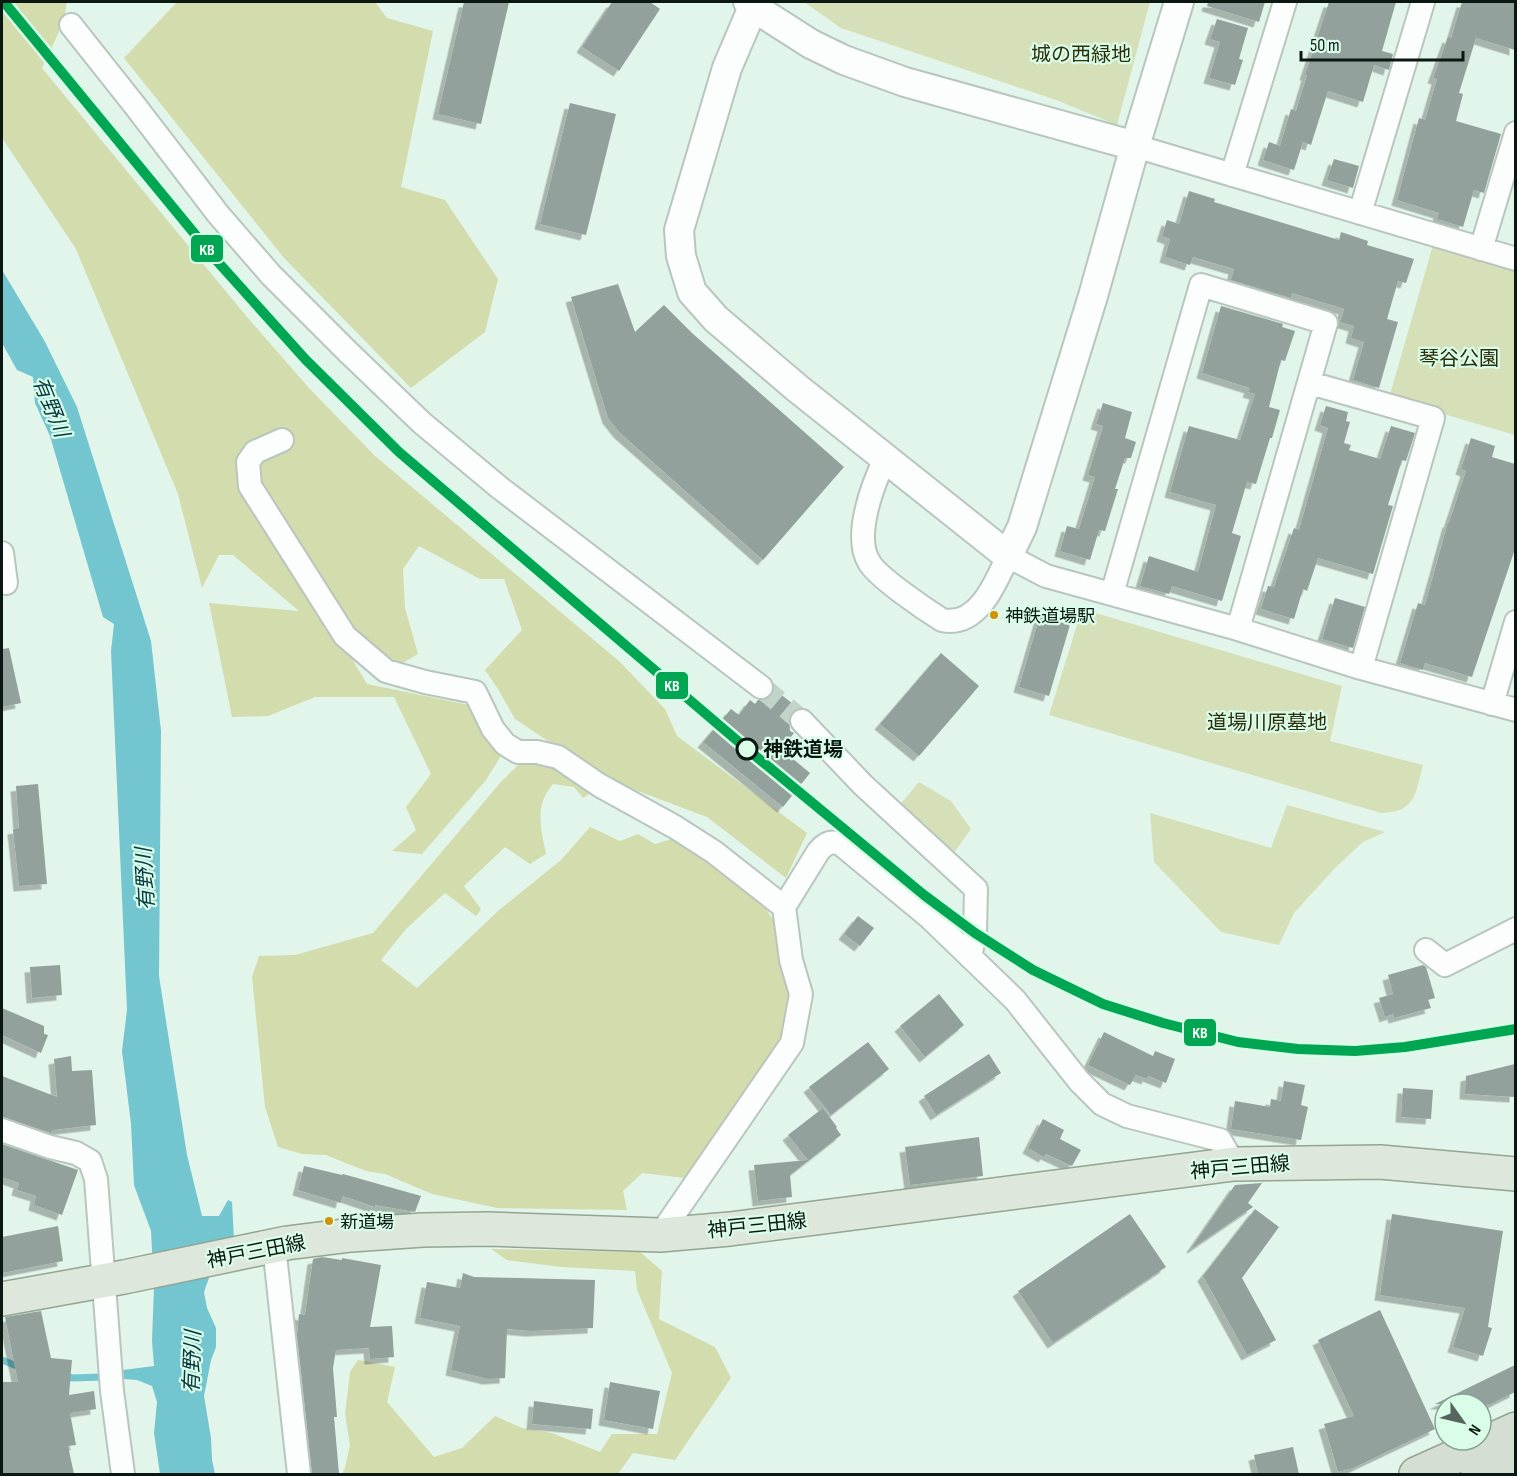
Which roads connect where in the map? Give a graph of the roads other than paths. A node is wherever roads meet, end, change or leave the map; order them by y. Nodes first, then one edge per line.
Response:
1 (1179, 2) edge
2 (1285, 2) edge
3 (1423, 2) edge
4 (752, 3) edge
5 (71, 26) dead end
6 (1515, 133) edge
7 (1135, 146) junction
8 (1232, 175) junction
9 (1360, 213) junction
10 (1481, 249) junction
11 (1515, 259) edge
12 (1310, 383) junction
13 (282, 440) dead end
14 (885, 459) junction
15 (2, 553) edge
16 (1008, 556) junction
17 (2, 582) edge
18 (1112, 594) junction
19 (1515, 622) edge
20 (1238, 629) junction
21 (1361, 668) junction
22 (761, 687) tunnel mouth
23 (1492, 704) junction
24 (1515, 710) edge
25 (802, 721) tunnel mouth
26 (784, 907) junction
27 (1515, 929) edge
28 (1426, 950) dead end
29 (970, 957) junction
30 (2, 1130) edge
31 (1234, 1164) junction
32 (1515, 1174) edge
33 (660, 1235) junction
34 (274, 1246) junction
35 (105, 1280) junction
36 (2, 1299) edge
37 (1515, 1429) edge
38 (1515, 1458) edge
39 (123, 1474) edge
40 (299, 1474) edge
41 (1416, 1474) edge
42 (1478, 1474) edge

1 - 7 street
2 - 8 street
3 - 9 street
4 - 7 street
4 - 14 street
5 - 22 street
6 - 10 street
7 - 8 street
7 - 16 street
8 - 9 street
9 - 10 street
10 - 11 street
12 - 18 street
12 - 20 street
12 - 21 street
13 - 26 street
14 - 16 street
14 - 16 street
15 - 17 street
16 - 18 street
18 - 20 street
19 - 23 street
20 - 21 street
21 - 23 street
23 - 24 street
25 - 29 street
26 - 29 street
26 - 33 street
27 - 28 street
29 - 31 street
30 - 35 street
31 - 32 main road, 神戸三田線
31 - 33 main road, 神戸三田線
33 - 34 main road, 神戸三田線
34 - 35 main road, 神戸三田線
34 - 40 street
35 - 36 main road, 神戸三田線
35 - 39 street
37 - 41 highway
38 - 42 highway

